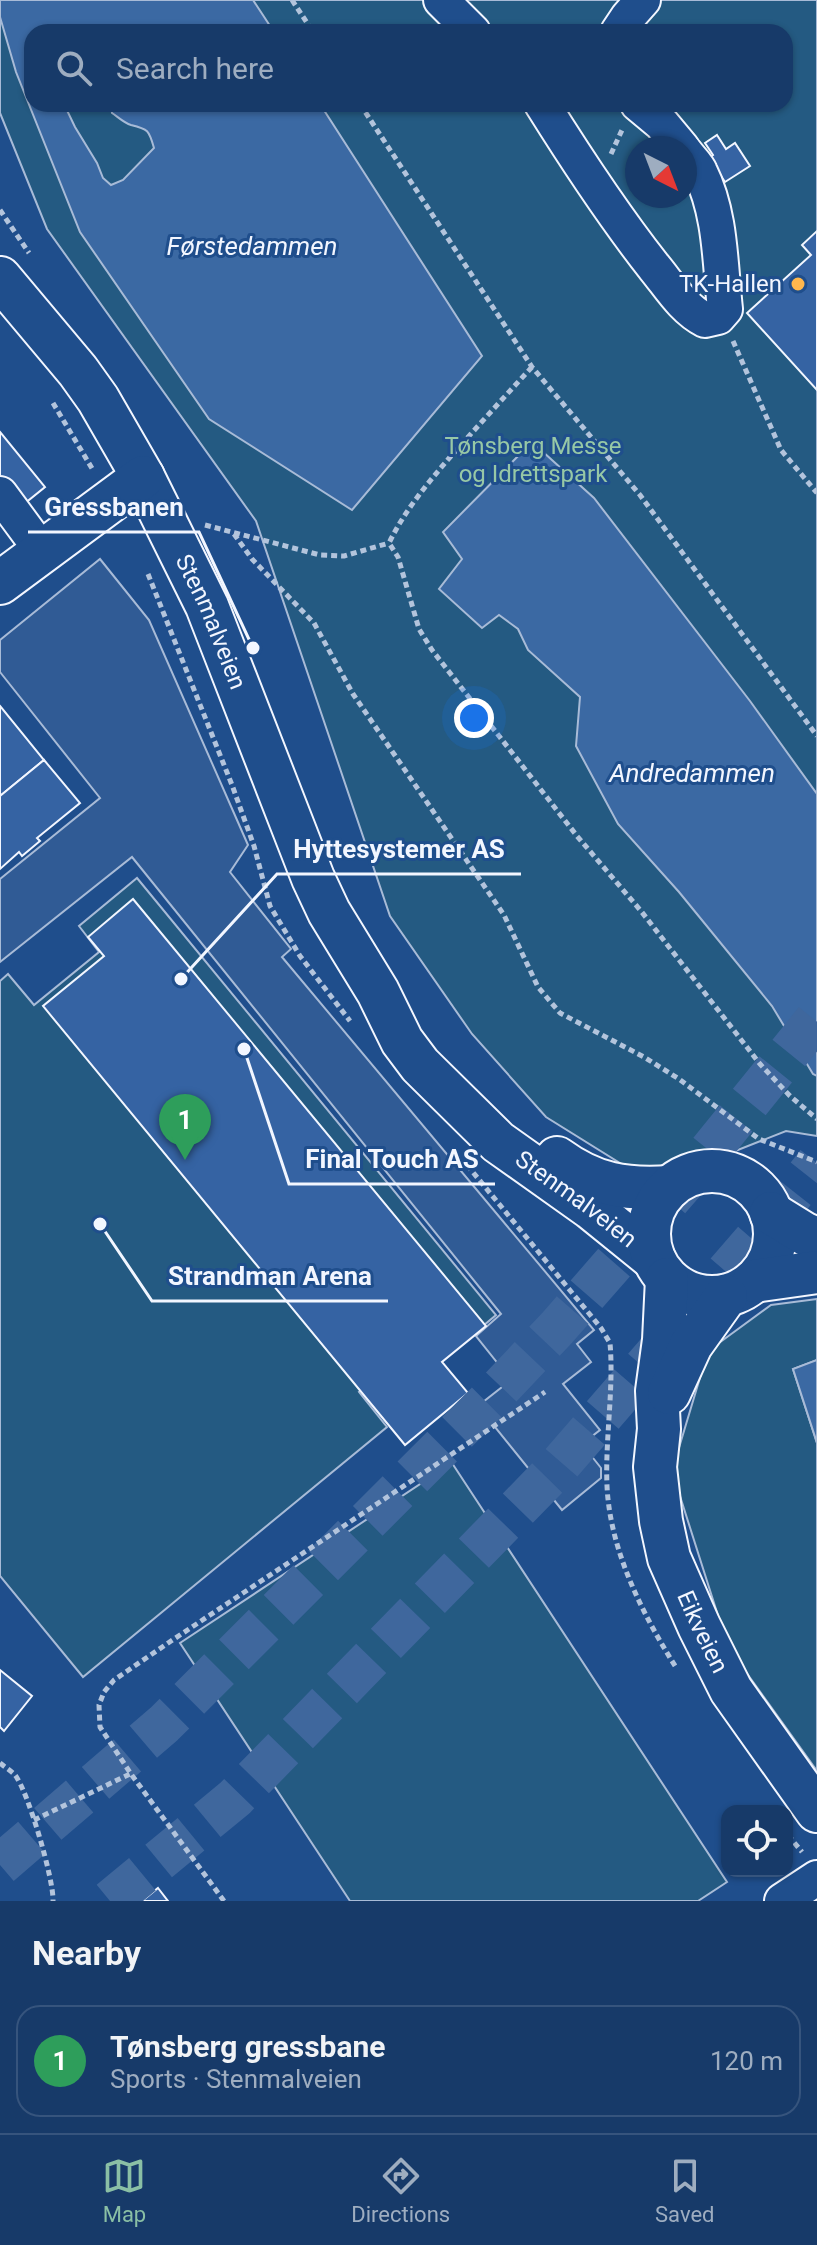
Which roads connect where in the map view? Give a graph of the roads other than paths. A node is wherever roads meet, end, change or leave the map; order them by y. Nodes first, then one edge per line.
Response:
1 (441, 0) edge
2 (643, 0) edge
3 (465, 24) edge
4 (623, 24) edge
5 (547, 112) edge
6 (635, 112) edge
7 (672, 136) edge
8 (697, 167) edge
9 (0, 278) edge
10 (127, 488) junction
11 (0, 494) edge
12 (42, 551) junction
13 (0, 583) edge
14 (378, 992) junction
15 (670, 1187) junction
16 (771, 1213) junction
17 (817, 1239) edge
18 (660, 1269) junction
19 (817, 1272) edge
20 (740, 1288) junction
21 (659, 1429) junction
22 (817, 1811) edge
23 (817, 1878) edge
24 (782, 1901) edge

1 - 3 street
2 - 4 street
5 - 8 street
6 - 7 street
9 - 10 main road, Stenmalveien
10 - 12 main road
10 - 14 main road, Stenmalveien
11 - 12 street
12 - 13 main road
14 - 15 main road, Stenmalveien
14 - 18 main road, Stenmalveien
15 - 16 main road, Stenmalveien
15 - 18 main road, Stenmalveien
16 - 17 main road
16 - 20 main road
18 - 20 main road, Stenmalveien
18 - 21 main road, Eikveien
19 - 20 main road, Stenmalveien
20 - 21 main road, Eikveien
21 - 22 main road, Eikveien
23 - 24 street

